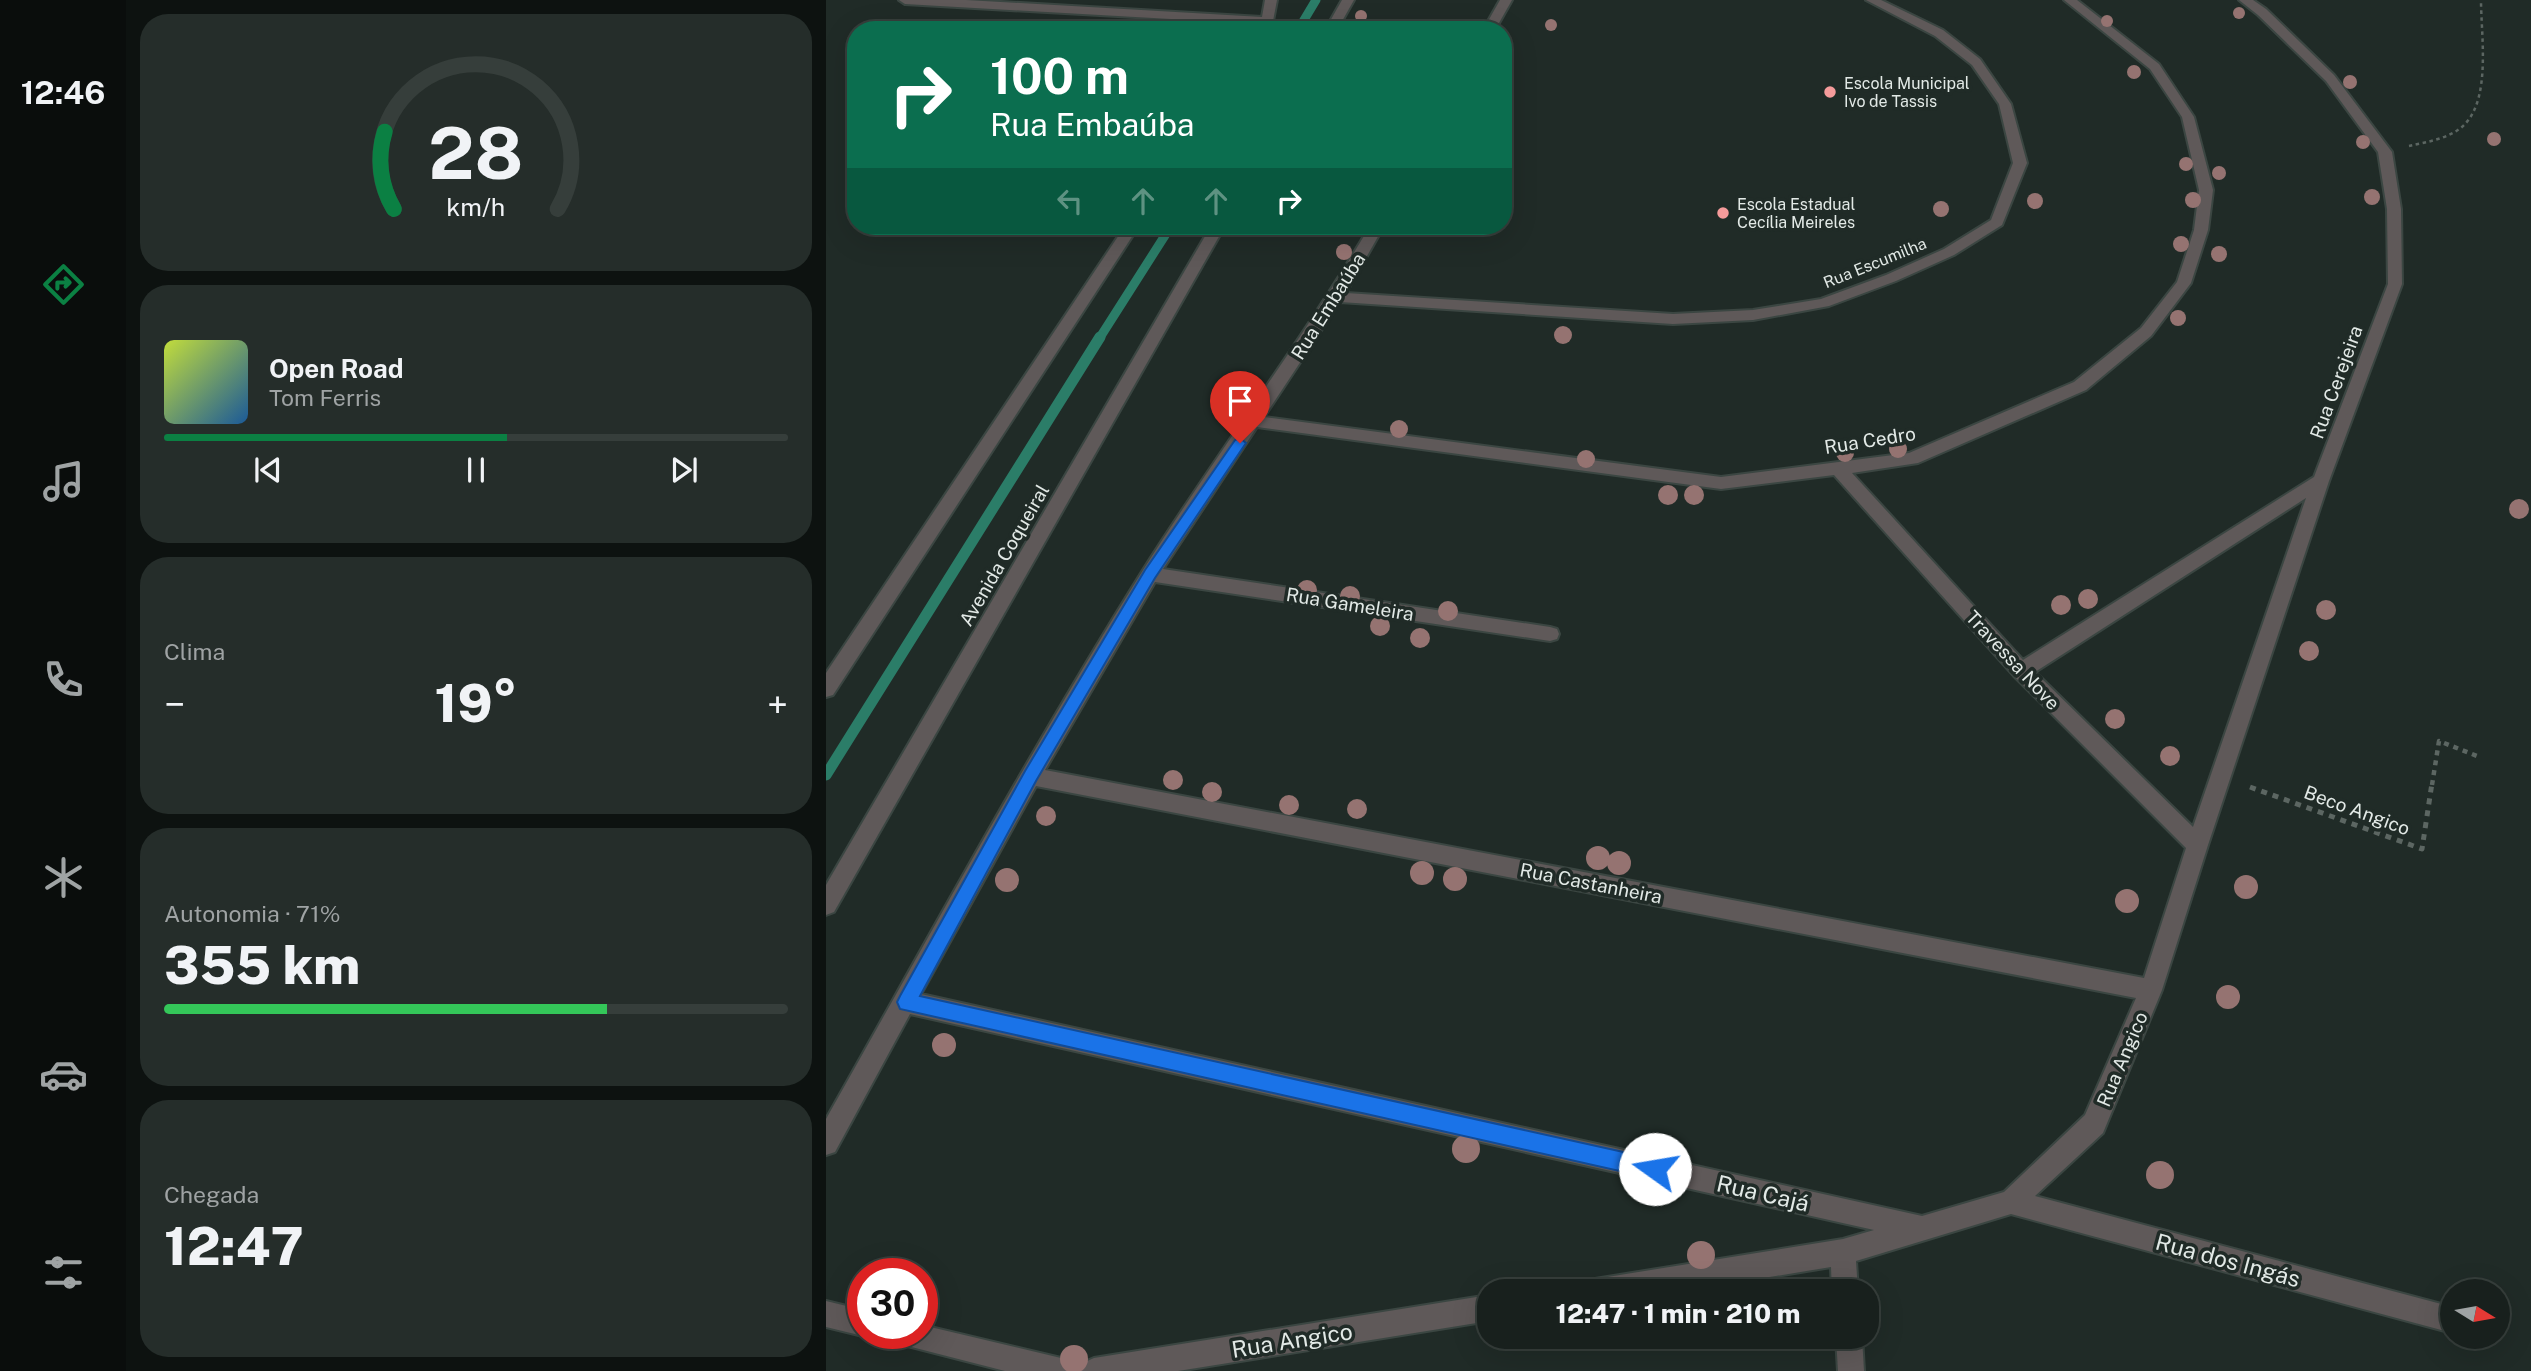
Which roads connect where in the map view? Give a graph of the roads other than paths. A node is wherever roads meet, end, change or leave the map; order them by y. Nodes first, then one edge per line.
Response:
1 (905, 0) edge
2 (1271, 0) edge
3 (1348, 0) edge
4 (1506, 0) edge
5 (1872, 0) edge
6 (2070, 0) edge
7 (2245, 0) edge
8 (1207, 21) edge
9 (1265, 21) edge
10 (1336, 21) edge
11 (1494, 21) edge
12 (1126, 235) edge
13 (1213, 235) edge
14 (1372, 235) edge
15 (1336, 297) junction
16 (1254, 421) junction
17 (1838, 468) junction
18 (2321, 481) junction
19 (1150, 574) junction
20 (1550, 634) dead end
21 (2021, 671) junction
22 (826, 689) edge
23 (1031, 776) junction
24 (2197, 845) junction
25 (826, 905) edge
26 (2151, 990) junction
27 (906, 1002) junction
28 (826, 1143) edge
29 (2011, 1202) junction
30 (1922, 1229) junction
31 (1843, 1252) junction
32 (1676, 1279) edge
33 (1844, 1279) edge
34 (1477, 1310) edge
35 (826, 1314) edge
36 (2440, 1317) edge
37 (847, 1319) edge
38 (938, 1342) edge
39 (1850, 1349) edge
40 (1061, 1371) edge
41 (1094, 1371) edge
42 (1851, 1371) edge

1 - 8 street
2 - 9 street
3 - 10 street
4 - 11 street
5 - 15 street, Rua Escumilha
6 - 17 street, Rua Cedro
7 - 18 street, Rua Cerejeira
12 - 22 street
13 - 25 street, Avenida Coqueiral
14 - 15 street, Rua Embaúba
15 - 16 street, Rua Embaúba
16 - 17 street, Rua Cedro
16 - 19 street, Rua Embaúba
17 - 21 street, Travessa Nove
18 - 21 street
18 - 24 street, Rua Angico
19 - 20 street, Rua Gameleira
19 - 23 street, Rua Embaúba
21 - 24 street, Travessa Nove
23 - 26 street, Rua Castanheira
23 - 27 street, Rua Embaúba
24 - 26 street, Rua Angico
26 - 29 street, Rua Angico
27 - 28 street, Rua Embaúba
27 - 30 street, Rua Cajá
29 - 30 street, Rua Angico
29 - 36 street, Rua dos Ingás
30 - 31 street, Rua Angico
31 - 32 street, Rua Angico
31 - 33 street
34 - 41 street, Rua Angico
35 - 37 street
38 - 40 street
39 - 42 street

